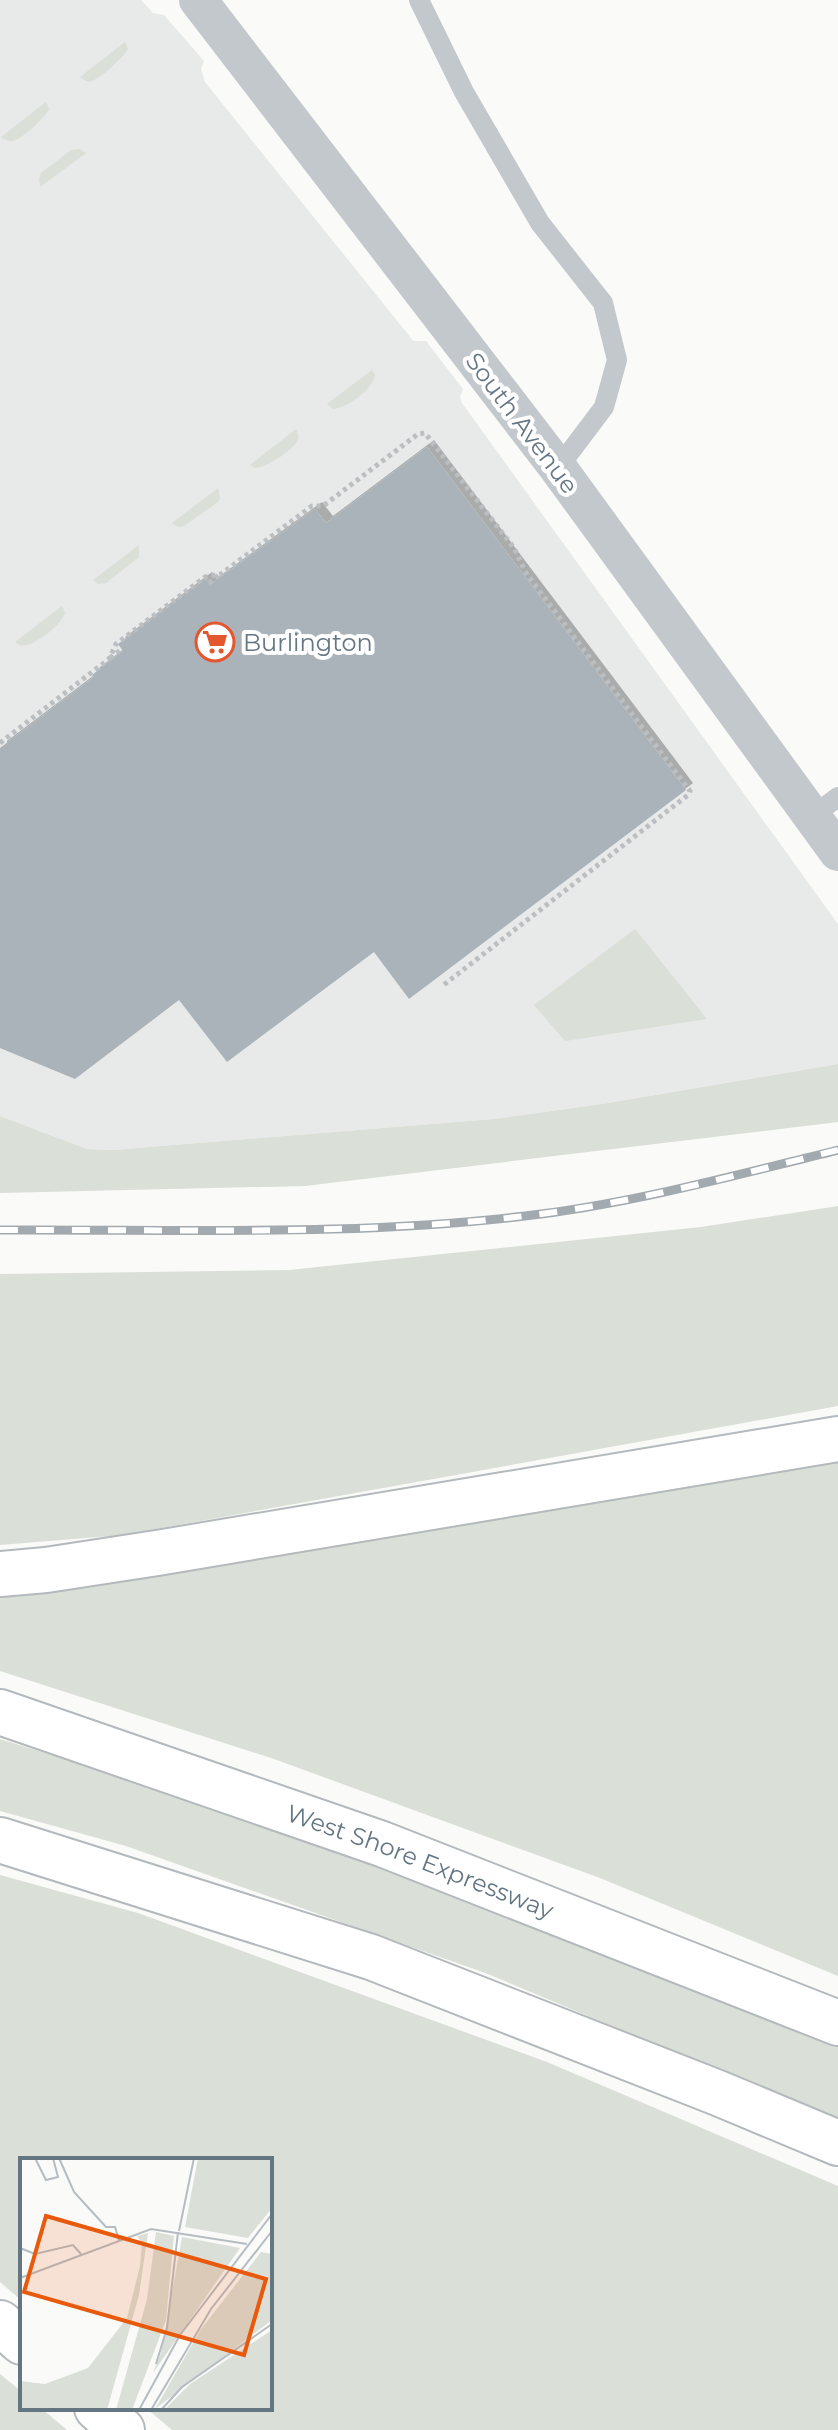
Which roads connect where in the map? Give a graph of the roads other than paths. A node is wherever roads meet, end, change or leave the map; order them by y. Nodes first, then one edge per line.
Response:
1 (198, 0) edge
2 (419, 0) edge
3 (558, 468) junction
4 (825, 807) edge
5 (838, 852) edge
6 (838, 1439) edge
7 (0, 1574) edge
8 (0, 1712) edge
9 (0, 1840) edge
10 (838, 2023) edge
11 (838, 2143) edge
12 (0, 2323) edge
13 (20, 2340) edge
14 (99, 2410) edge
15 (122, 2430) edge

1 - 3 street, South Avenue
2 - 3 lane
3 - 4 street, South Avenue
4 - 5 street, South Avenue
6 - 7 highway
8 - 10 highway, West Shore Expressway
9 - 11 highway
12 - 13 highway
14 - 15 highway

